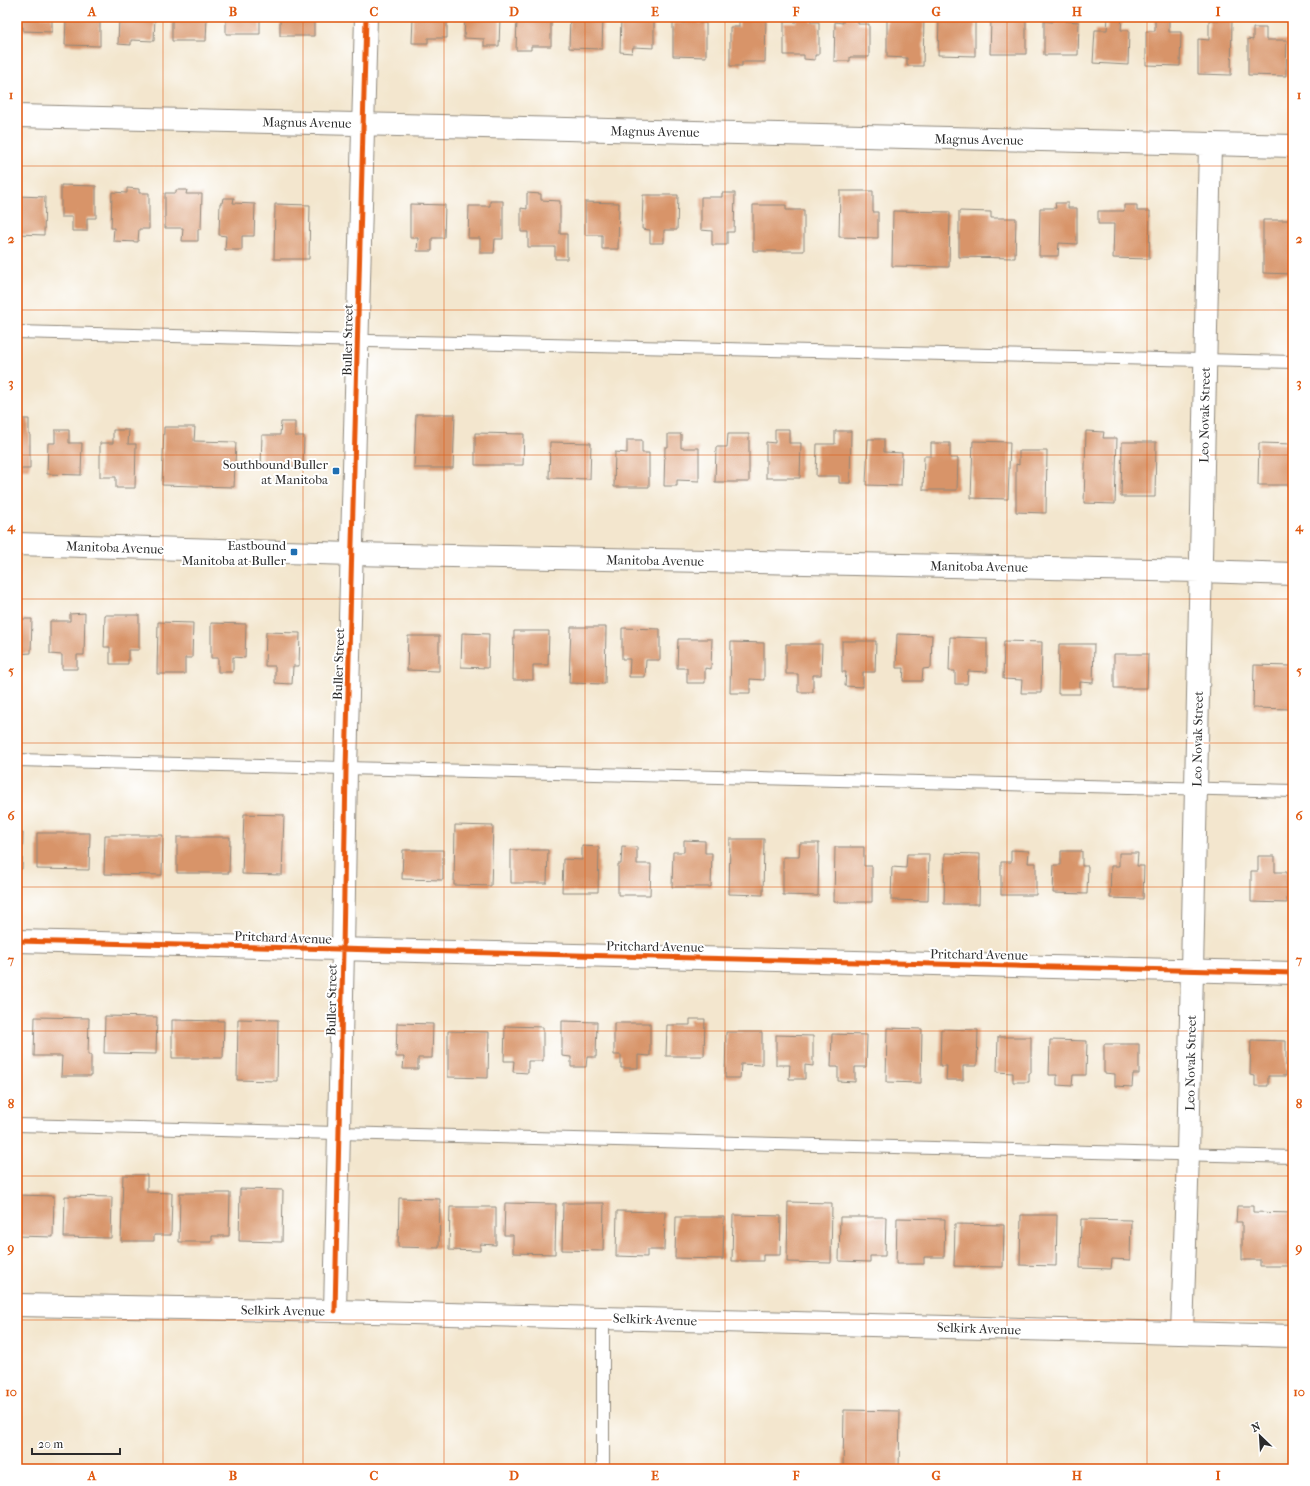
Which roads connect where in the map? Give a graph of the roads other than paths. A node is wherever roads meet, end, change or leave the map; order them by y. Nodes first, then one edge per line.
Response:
1 (366, 17) edge
2 (17, 116) edge
3 (363, 124) junction
4 (1210, 145) junction
5 (1293, 146) edge
6 (17, 332) edge
7 (358, 341) junction
8 (1205, 360) junction
9 (1293, 362) edge
10 (17, 544) edge
11 (352, 554) junction
12 (1200, 571) junction
13 (1293, 574) edge
14 (17, 760) edge
15 (346, 769) junction
16 (1196, 789) junction
17 (1293, 791) edge
18 (17, 941) edge
19 (343, 950) junction
20 (1191, 971) junction
21 (1293, 973) edge
22 (17, 1125) edge
23 (339, 1133) junction
24 (1188, 1154) junction
25 (1293, 1157) edge
26 (17, 1305) edge
27 (335, 1311) junction
28 (604, 1318) junction
29 (1182, 1333) junction
30 (1293, 1336) edge
31 (603, 1469) edge

1 - 3 street, Buller Street
2 - 3 street, Magnus Avenue
3 - 4 street, Magnus Avenue
3 - 7 street, Buller Street
4 - 5 street, Magnus Avenue
4 - 8 street, Leo Novak Street
6 - 7 lane
7 - 8 lane
7 - 11 street, Buller Street
8 - 9 lane
8 - 12 street, Leo Novak Street
10 - 11 street, Manitoba Avenue
11 - 12 street, Manitoba Avenue
11 - 15 street, Buller Street
12 - 13 street, Manitoba Avenue
12 - 16 street, Leo Novak Street
14 - 15 lane
15 - 16 lane
15 - 19 street, Buller Street
16 - 17 lane
16 - 20 street, Leo Novak Street
18 - 19 street, Pritchard Avenue
19 - 20 street, Pritchard Avenue
19 - 23 street, Buller Street
20 - 21 street, Pritchard Avenue
20 - 24 street, Leo Novak Street
22 - 23 lane
23 - 24 lane
23 - 27 street, Buller Street
24 - 25 lane
24 - 29 street, Leo Novak Street
26 - 27 street, Selkirk Avenue
27 - 28 street, Selkirk Avenue
28 - 29 street, Selkirk Avenue
28 - 31 lane
29 - 30 street, Selkirk Avenue

